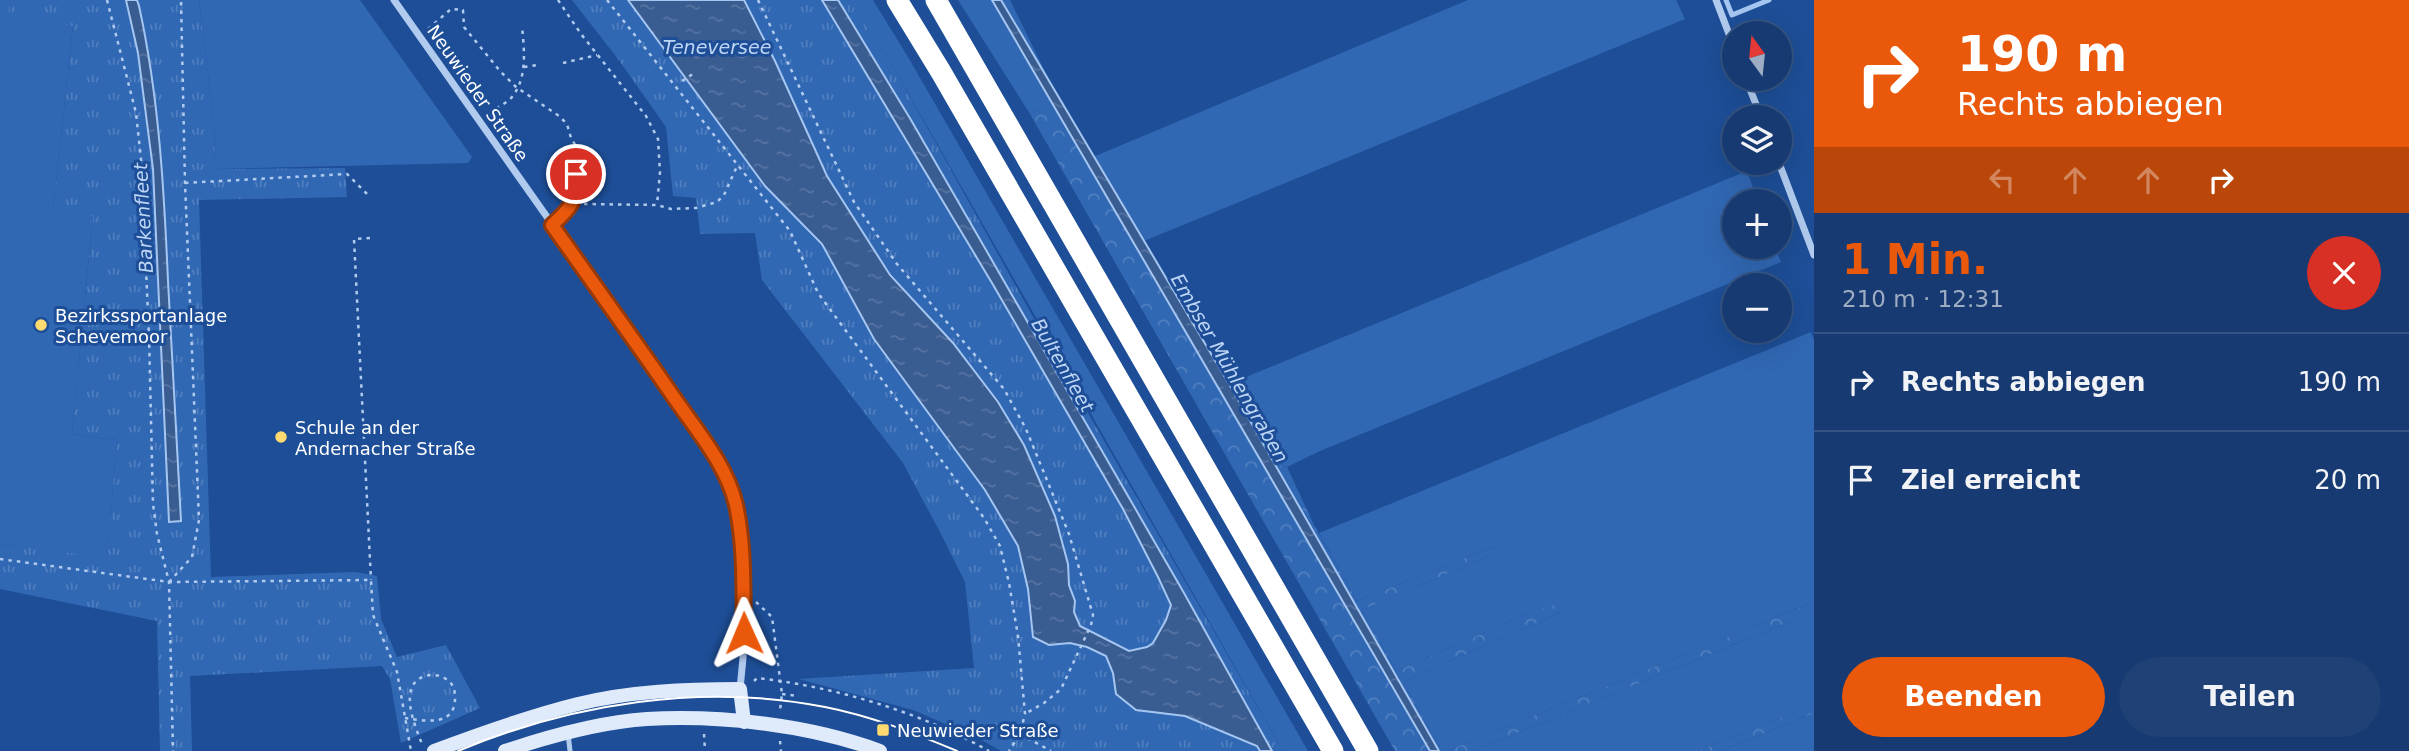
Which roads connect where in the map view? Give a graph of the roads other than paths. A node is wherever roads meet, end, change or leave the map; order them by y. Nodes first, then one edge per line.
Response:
1 (394, 0) edge
2 (897, 0) edge
3 (936, 0) edge
4 (1716, 0) edge
5 (1724, 21) edge
6 (569, 162) dead end
7 (1784, 175) edge
8 (552, 225) junction
9 (1814, 255) edge
10 (740, 689) junction
11 (744, 722) junction
12 (568, 733) junction
13 (434, 751) edge
14 (505, 751) edge
15 (570, 751) edge
16 (880, 751) edge
17 (1333, 751) edge
18 (1368, 751) edge

1 - 8 street, Neuwieder Straße
2 - 17 highway
3 - 18 highway
4 - 5 street
6 - 8 lane
7 - 9 street
8 - 10 street, Neuwieder Straße
10 - 11 street
10 - 13 street
11 - 12 street
11 - 16 street
12 - 14 street
12 - 15 lane

